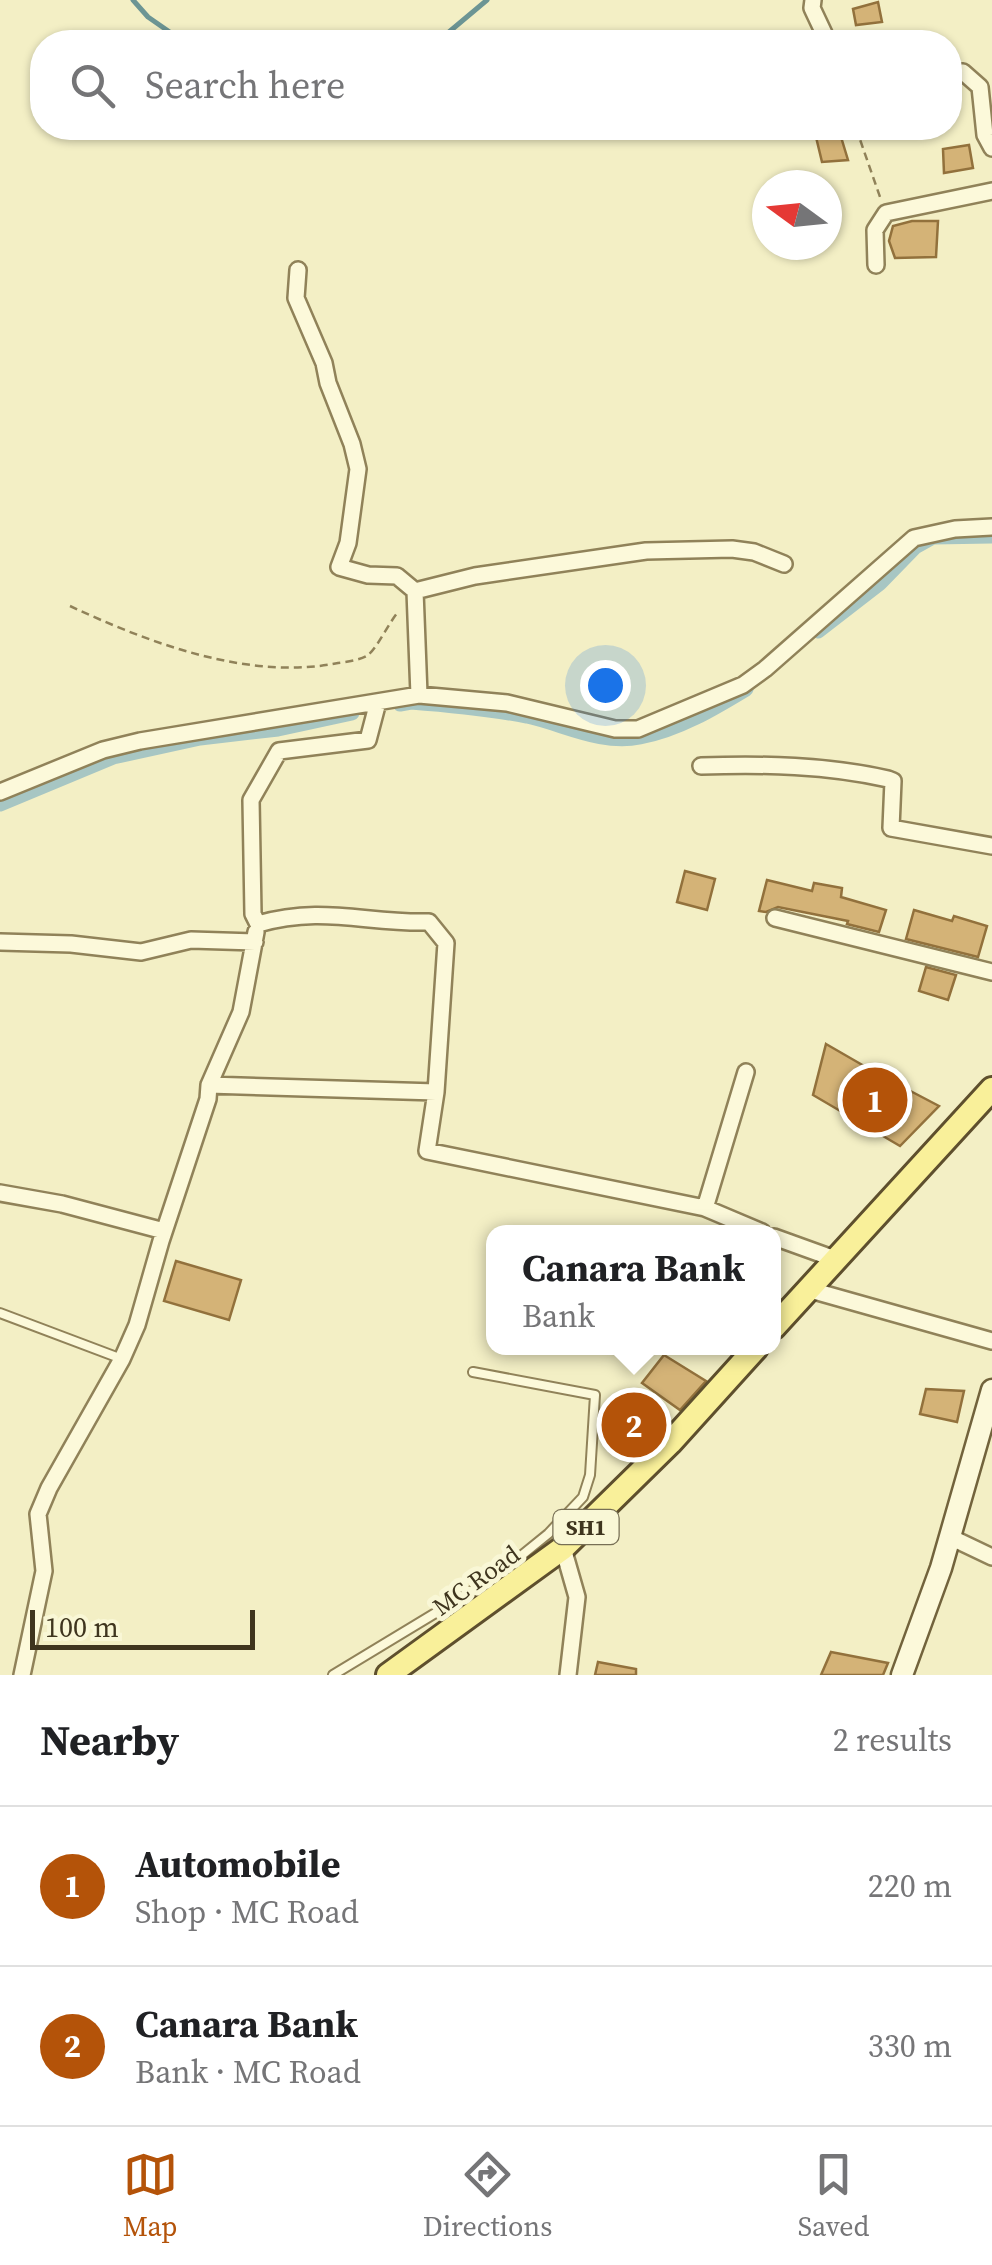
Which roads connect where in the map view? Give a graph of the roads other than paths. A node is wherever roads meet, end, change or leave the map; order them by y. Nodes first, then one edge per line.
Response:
1 (813, 0) edge
2 (822, 30) edge
3 (962, 72) edge
4 (992, 148) edge
5 (992, 192) edge
6 (876, 264) dead end
7 (298, 270) dead end
8 (992, 527) edge
9 (784, 564) dead end
10 (415, 590) junction
11 (418, 694) junction
12 (378, 702) junction
13 (701, 766) dead end
14 (0, 792) edge
15 (992, 846) edge
16 (775, 918) dead end
17 (258, 924) junction
18 (0, 942) edge
19 (254, 942) junction
20 (992, 972) edge
21 (746, 1072) dead end
22 (209, 1085) junction
23 (992, 1089) edge
24 (436, 1092) junction
25 (0, 1193) edge
26 (706, 1208) junction
27 (746, 1225) edge
28 (164, 1231) junction
29 (781, 1240) edge
30 (834, 1260) junction
31 (807, 1289) junction
32 (0, 1314) edge
33 (781, 1319) edge
34 (992, 1341) edge
35 (750, 1355) edge
36 (122, 1359) junction
37 (472, 1372) dead end
38 (992, 1390) edge
39 (950, 1537) junction
40 (563, 1548) junction
41 (992, 1556) edge
42 (22, 1675) edge
43 (333, 1675) edge
44 (388, 1675) edge
45 (568, 1675) edge
46 (902, 1675) edge

1 - 2 street
3 - 4 street
5 - 6 street
7 - 10 street
8 - 11 street
9 - 10 street
10 - 11 street
11 - 12 street
12 - 14 street
12 - 17 street
13 - 15 street
16 - 20 street
17 - 19 street
17 - 24 street
18 - 19 street
19 - 22 street
21 - 26 street
22 - 24 street
22 - 28 street
23 - 30 main road
24 - 26 street
25 - 28 street
26 - 27 street
28 - 36 street
29 - 30 street
30 - 31 main road
31 - 33 main road
31 - 34 street
32 - 36 lane
35 - 40 main road, MC Road / SH1
36 - 42 street
37 - 43 lane
38 - 39 main road
39 - 41 street
39 - 46 main road
40 - 44 main road, MC Road / SH1
40 - 45 street

